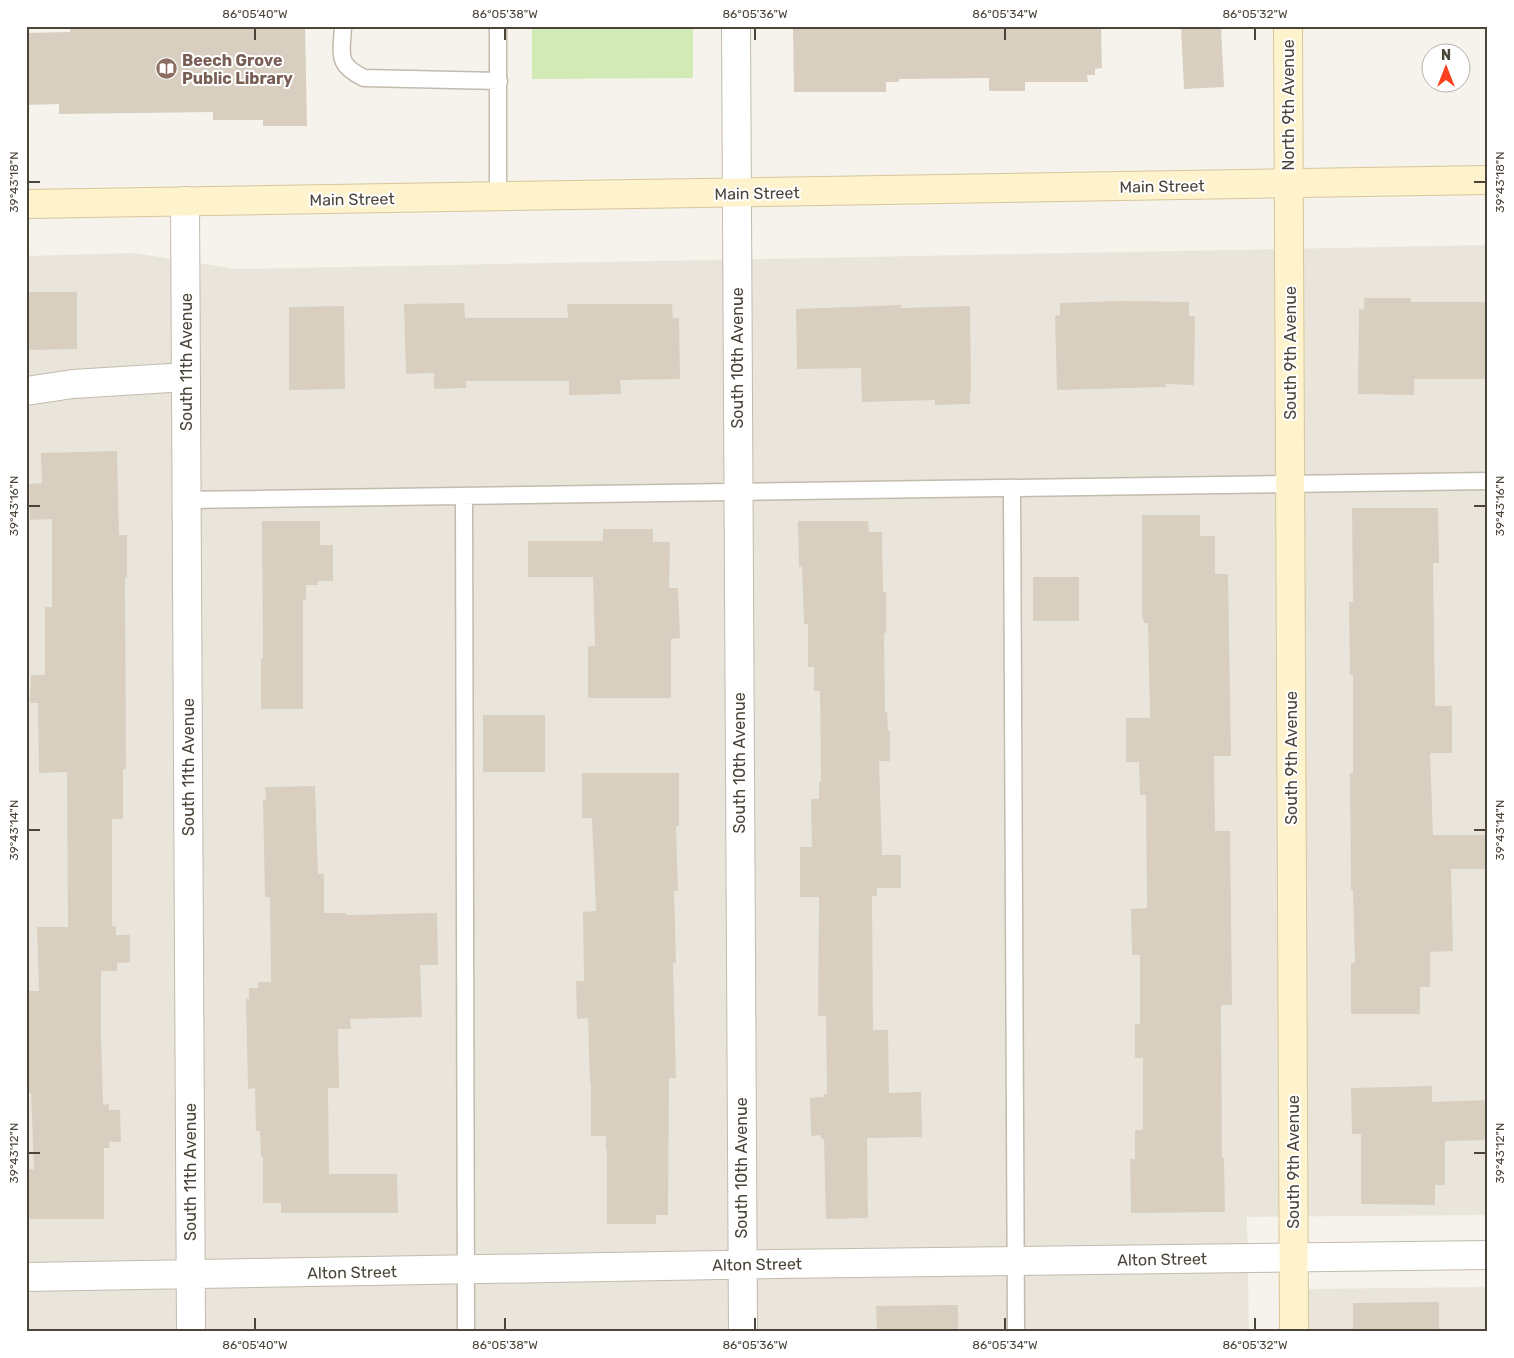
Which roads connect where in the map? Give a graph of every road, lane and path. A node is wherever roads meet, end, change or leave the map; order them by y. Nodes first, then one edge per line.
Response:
1 (342, 26) edge
2 (498, 26) edge
3 (736, 26) edge
4 (1288, 26) edge
5 (499, 81) junction
6 (1488, 180) edge
7 (1289, 183) junction
8 (736, 194) junction
9 (498, 197) junction
10 (185, 201) junction
11 (26, 204) edge
12 (186, 377) junction
13 (26, 391) edge
14 (1488, 481) edge
15 (1290, 484) junction
16 (1012, 488) junction
17 (738, 492) junction
18 (464, 496) junction
19 (186, 500) junction
20 (1488, 1256) edge
21 (1294, 1257) junction
22 (1016, 1261) junction
23 (742, 1265) junction
24 (466, 1270) junction
25 (190, 1275) junction
26 (26, 1277) edge
27 (190, 1332) edge
28 (466, 1332) edge
29 (743, 1332) edge
30 (1016, 1332) edge
31 (1294, 1332) edge

1 - 5 lane
2 - 5 lane
3 - 8 street, South 10th Avenue
4 - 7 street, North 9th Avenue
5 - 9 lane
6 - 7 street, Main Street
7 - 8 street, Main Street
7 - 15 street, South 9th Avenue
8 - 9 street, Main Street
8 - 17 street, South 10th Avenue
9 - 10 street, Main Street
10 - 11 street, Main Street
10 - 12 street, South 11th Avenue
12 - 13 street
12 - 19 street, South 11th Avenue
14 - 15 lane
15 - 16 lane
15 - 21 street, South 9th Avenue
16 - 17 lane
16 - 22 lane
17 - 18 lane
17 - 23 street, South 10th Avenue
18 - 19 lane
18 - 24 lane
19 - 25 street, South 11th Avenue
20 - 21 street, Alton Street
21 - 22 street, Alton Street
21 - 31 street, South 9th Avenue
22 - 23 street, Alton Street
22 - 30 lane
23 - 24 street, Alton Street
23 - 29 street, South 10th Avenue
24 - 25 street, Alton Street
24 - 28 lane
25 - 26 street, Alton Street
25 - 27 street, South 11th Avenue

